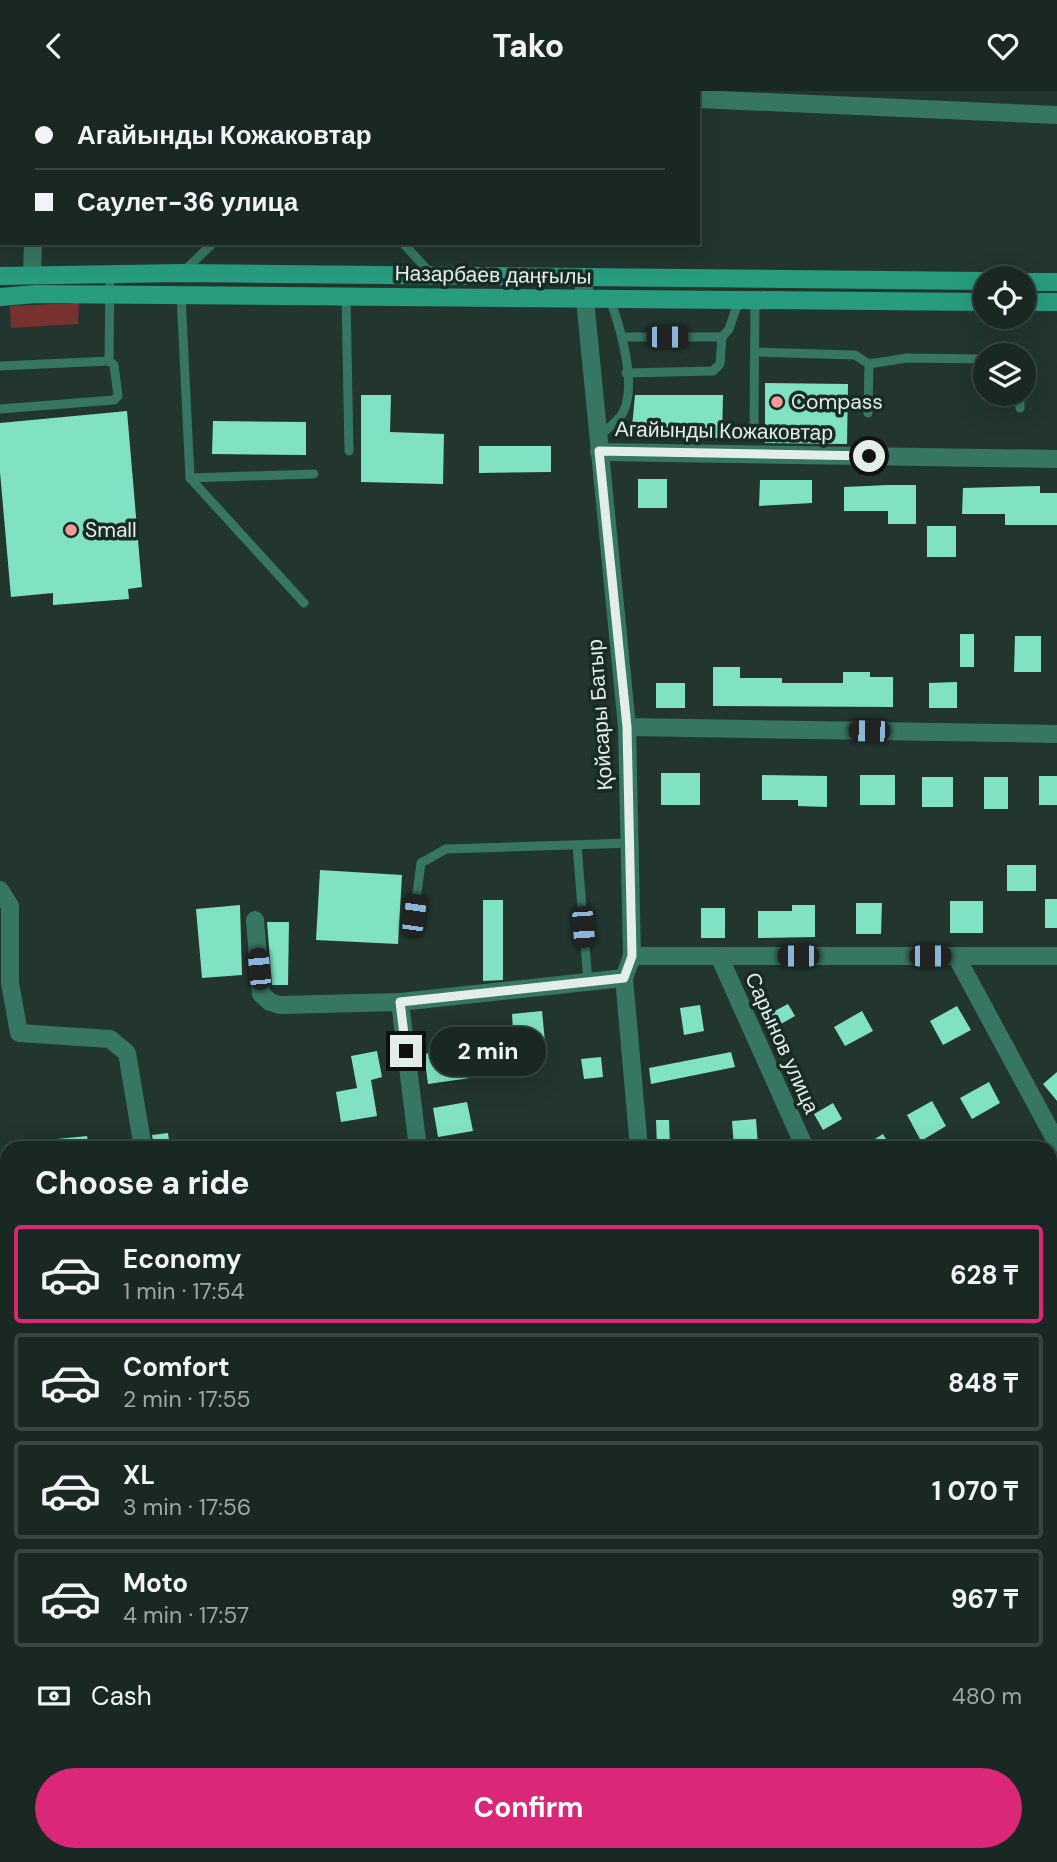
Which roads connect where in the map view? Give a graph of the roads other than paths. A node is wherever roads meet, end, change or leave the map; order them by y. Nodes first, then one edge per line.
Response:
1 (700, 99) edge
2 (1057, 115) edge
3 (33, 245) edge
4 (211, 245) edge
5 (405, 245) edge
6 (32, 273) junction
7 (110, 273) junction
8 (182, 273) junction
9 (432, 275) junction
10 (0, 276) edge
11 (583, 279) junction
12 (973, 281) edge
13 (1036, 282) edge
14 (1057, 282) edge
15 (111, 295) junction
16 (181, 295) junction
17 (0, 297) edge
18 (346, 297) junction
19 (584, 299) junction
20 (610, 299) junction
21 (747, 300) junction
22 (973, 302) edge
23 (1036, 302) edge
24 (1057, 302) edge
25 (624, 337) junction
26 (722, 337) junction
27 (755, 352) junction
28 (973, 359) edge
29 (109, 362) junction
30 (869, 364) junction
31 (0, 366) edge
32 (626, 373) junction
33 (0, 409) edge
34 (868, 413) dead end
35 (754, 424) dead end
36 (599, 444) junction
37 (349, 451) dead end
38 (1057, 459) edge
39 (314, 474) dead end
40 (190, 478) junction
41 (304, 603) dead end
42 (627, 727) junction
43 (1057, 734) edge
44 (630, 843) junction
45 (577, 845) junction
46 (0, 890) edge
47 (414, 915) dead end
48 (255, 920) dead end
49 (632, 956) junction
50 (719, 956) junction
51 (956, 956) junction
52 (1057, 956) edge
53 (624, 978) junction
54 (588, 982) junction
55 (400, 1002) junction
56 (142, 1141) edge
57 (417, 1141) edge
58 (638, 1141) edge
59 (802, 1141) edge
60 (1056, 1141) edge

1 - 2 street
3 - 6 street
4 - 8 lane
5 - 9 lane
6 - 7 main road, Назарбаев даңғылы
6 - 10 main road, Назарбаев даңғылы
7 - 8 main road, Назарбаев даңғылы
7 - 15 lane
8 - 9 main road, Назарбаев даңғылы
8 - 16 main road
9 - 11 main road, Назарбаев даңғылы
11 - 12 main road, Назарбаев даңғылы
11 - 19 street, Қойсары Батыр
13 - 14 main road
15 - 16 main road, Назарбаев даңғылы
15 - 17 main road, Назарбаев даңғылы
15 - 29 lane
16 - 18 main road, Назарбаев даңғылы
16 - 40 lane
18 - 19 main road, Назарбаев даңғылы
18 - 37 lane
19 - 20 main road, Назарбаев даңғылы
19 - 36 street, Қойсары Батыр
20 - 21 main road, Назарбаев даңғылы
20 - 25 lane
21 - 22 main road, Назарбаев даңғылы
21 - 26 lane
21 - 27 lane
23 - 24 main road
25 - 26 lane
25 - 32 lane
26 - 32 lane
27 - 30 lane
27 - 35 lane
28 - 30 lane
29 - 31 lane
29 - 33 lane
30 - 34 lane
32 - 36 lane
36 - 38 street, Агайынды Кожаковтар
36 - 42 street, Қойсары Батыр
39 - 40 lane
40 - 41 lane
42 - 43 street
42 - 44 street, Қойсары Батыр
44 - 45 lane
44 - 49 street, Қойсары Батыр
45 - 47 lane
45 - 54 lane
46 - 56 street
48 - 55 street
49 - 50 street
49 - 53 street, Қойсары Батыр
50 - 51 street
50 - 59 street, Сарынов улица
51 - 52 street
51 - 60 street
53 - 54 street
53 - 58 street, Қойсары Батыр
54 - 55 street
55 - 57 street

